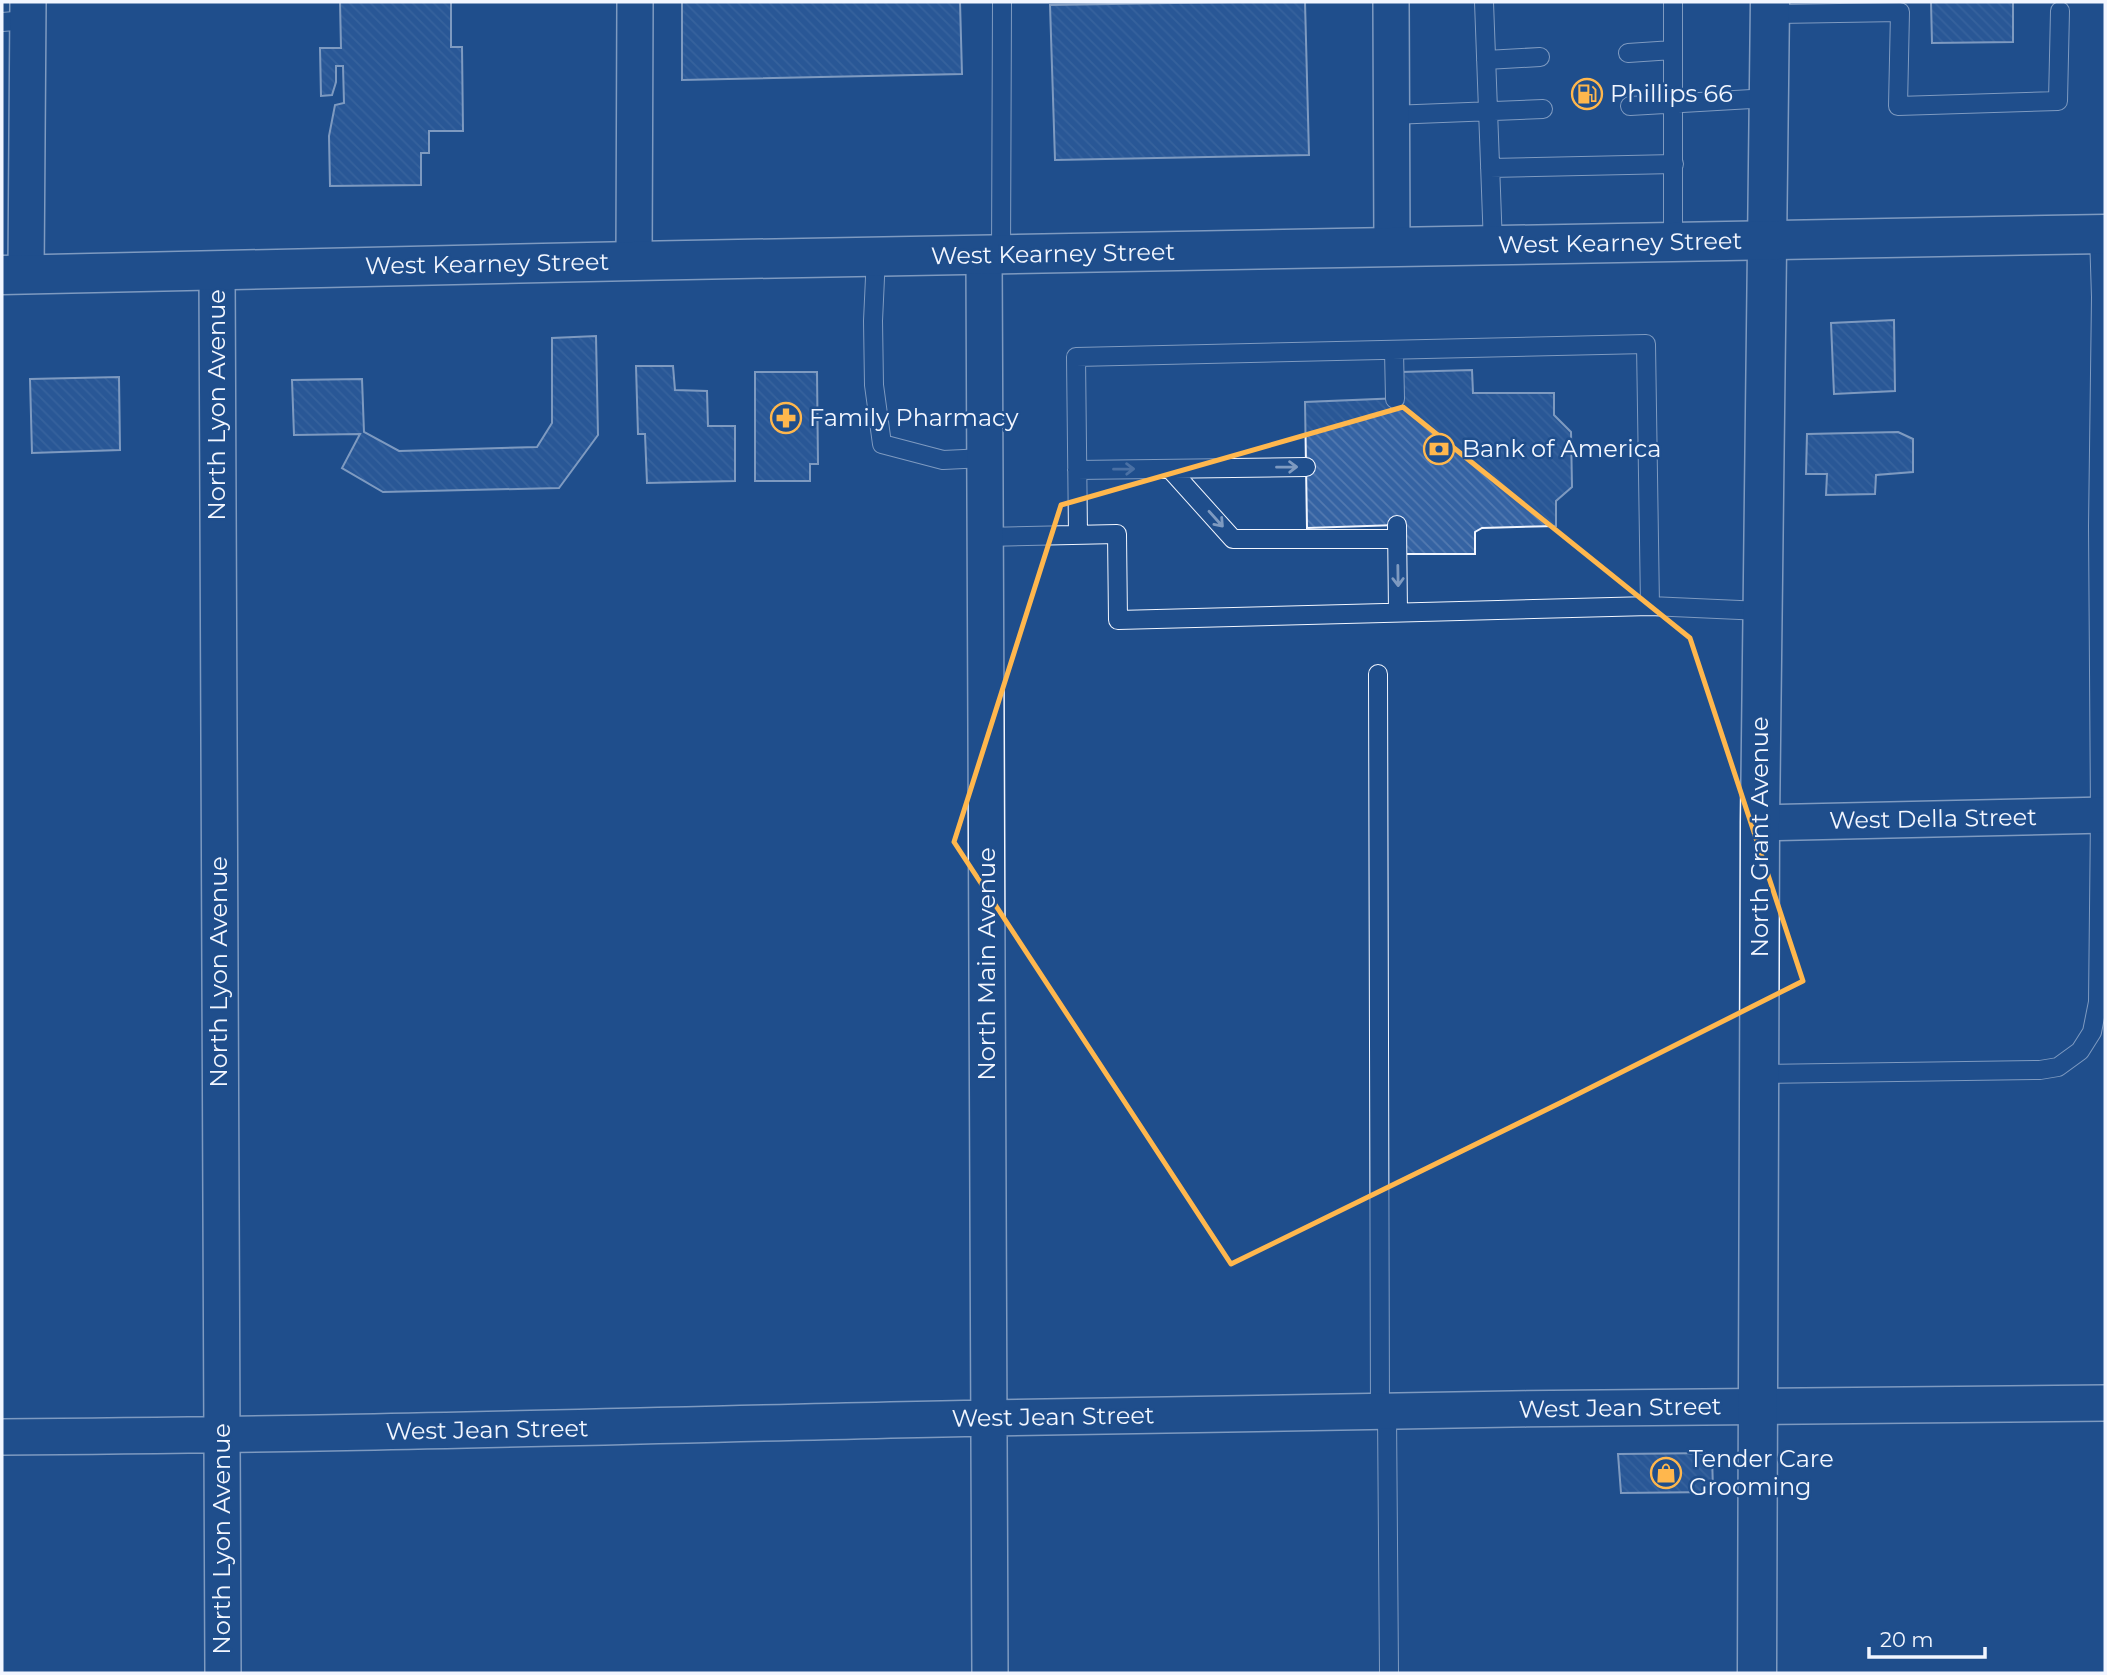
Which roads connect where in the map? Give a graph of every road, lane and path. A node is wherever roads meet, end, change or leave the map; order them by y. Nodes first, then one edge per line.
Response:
1 (635, 2) edge
2 (1002, 2) edge
3 (1391, 2) edge
4 (1484, 2) edge
5 (1673, 2) edge
6 (1900, 7) edge
7 (1770, 8) edge
8 (2060, 10) dead end
9 (19, 14) edge
10 (1673, 50) junction
11 (1628, 52) dead end
12 (1540, 57) dead end
13 (1486, 60) junction
14 (1769, 98) junction
15 (1674, 104) junction
16 (1630, 106) dead end
17 (1543, 109) dead end
18 (1488, 111) junction
19 (1391, 115) junction
20 (1674, 164) junction
21 (1490, 168) junction
22 (2102, 234) edge
23 (1767, 240) junction
24 (1673, 242) junction
25 (1493, 245) junction
26 (1392, 246) junction
27 (876, 256) junction
28 (992, 256) junction
29 (634, 261) junction
30 (216, 271) junction
31 (14, 275) edge
32 (1394, 351) junction
33 (1395, 399) dead end
34 (985, 458) junction
35 (1306, 467) dead end
36 (1170, 469) junction
37 (1077, 470) junction
38 (2102, 526) edge
39 (1079, 535) junction
40 (985, 537) junction
41 (1650, 606) junction
42 (1762, 611) junction
43 (1398, 612) junction
44 (1378, 674) dead end
45 (2103, 815) edge
46 (1760, 822) junction
47 (1759, 1074) junction
48 (2105, 1403) edge
49 (1756, 1406) junction
50 (1384, 1412) junction
51 (989, 1418) junction
52 (221, 1436) junction
53 (2, 1437) edge
54 (223, 1673) edge
55 (990, 1673) edge
56 (1389, 1673) edge
57 (1757, 1673) edge

1 - 29 street
2 - 28 lane
3 - 19 street
4 - 13 lane
5 - 10 lane
6 - 7 lane
6 - 8 lane
7 - 14 main road, North Grant Avenue
9 - 31 street
10 - 11 lane
10 - 15 lane
12 - 13 lane
13 - 18 lane
14 - 15 lane
14 - 23 main road, North Grant Avenue
15 - 16 lane
15 - 20 lane
17 - 18 lane
18 - 19 lane
18 - 21 lane
19 - 26 street
20 - 21 lane
20 - 24 lane
21 - 25 lane
22 - 23 main road, West Kearney Street
22 - 38 lane
23 - 24 main road, West Kearney Street
23 - 42 main road, North Grant Avenue
24 - 25 main road, West Kearney Street
25 - 26 main road, West Kearney Street
26 - 28 main road, West Kearney Street
27 - 28 main road, West Kearney Street
27 - 29 main road, West Kearney Street
27 - 34 lane
28 - 34 street, North Main Avenue
29 - 30 main road, West Kearney Street
30 - 31 main road, West Kearney Street
30 - 52 street, North Lyon Avenue
32 - 33 lane
32 - 37 lane
32 - 41 lane
34 - 40 street, North Main Avenue
36 -> 35 lane
37 -> 36 lane
36 -> 43 lane
37 - 39 lane
38 - 45 lane
39 - 40 lane
39 - 43 lane
40 - 51 street, North Main Avenue
41 - 42 lane
41 - 43 lane
42 - 46 main road, North Grant Avenue
44 - 50 lane
45 - 46 street, West Della Street
45 - 47 lane
46 - 47 main road, North Grant Avenue
47 - 49 main road, North Grant Avenue
48 - 49 street, West Jean Street
49 - 50 street, West Jean Street
49 - 57 main road, North Grant Avenue
50 - 51 street, West Jean Street
50 - 56 lane
51 - 52 street, West Jean Street
51 - 55 street, North Main Avenue
52 - 53 street, West Jean Street
52 - 54 street, North Lyon Avenue

